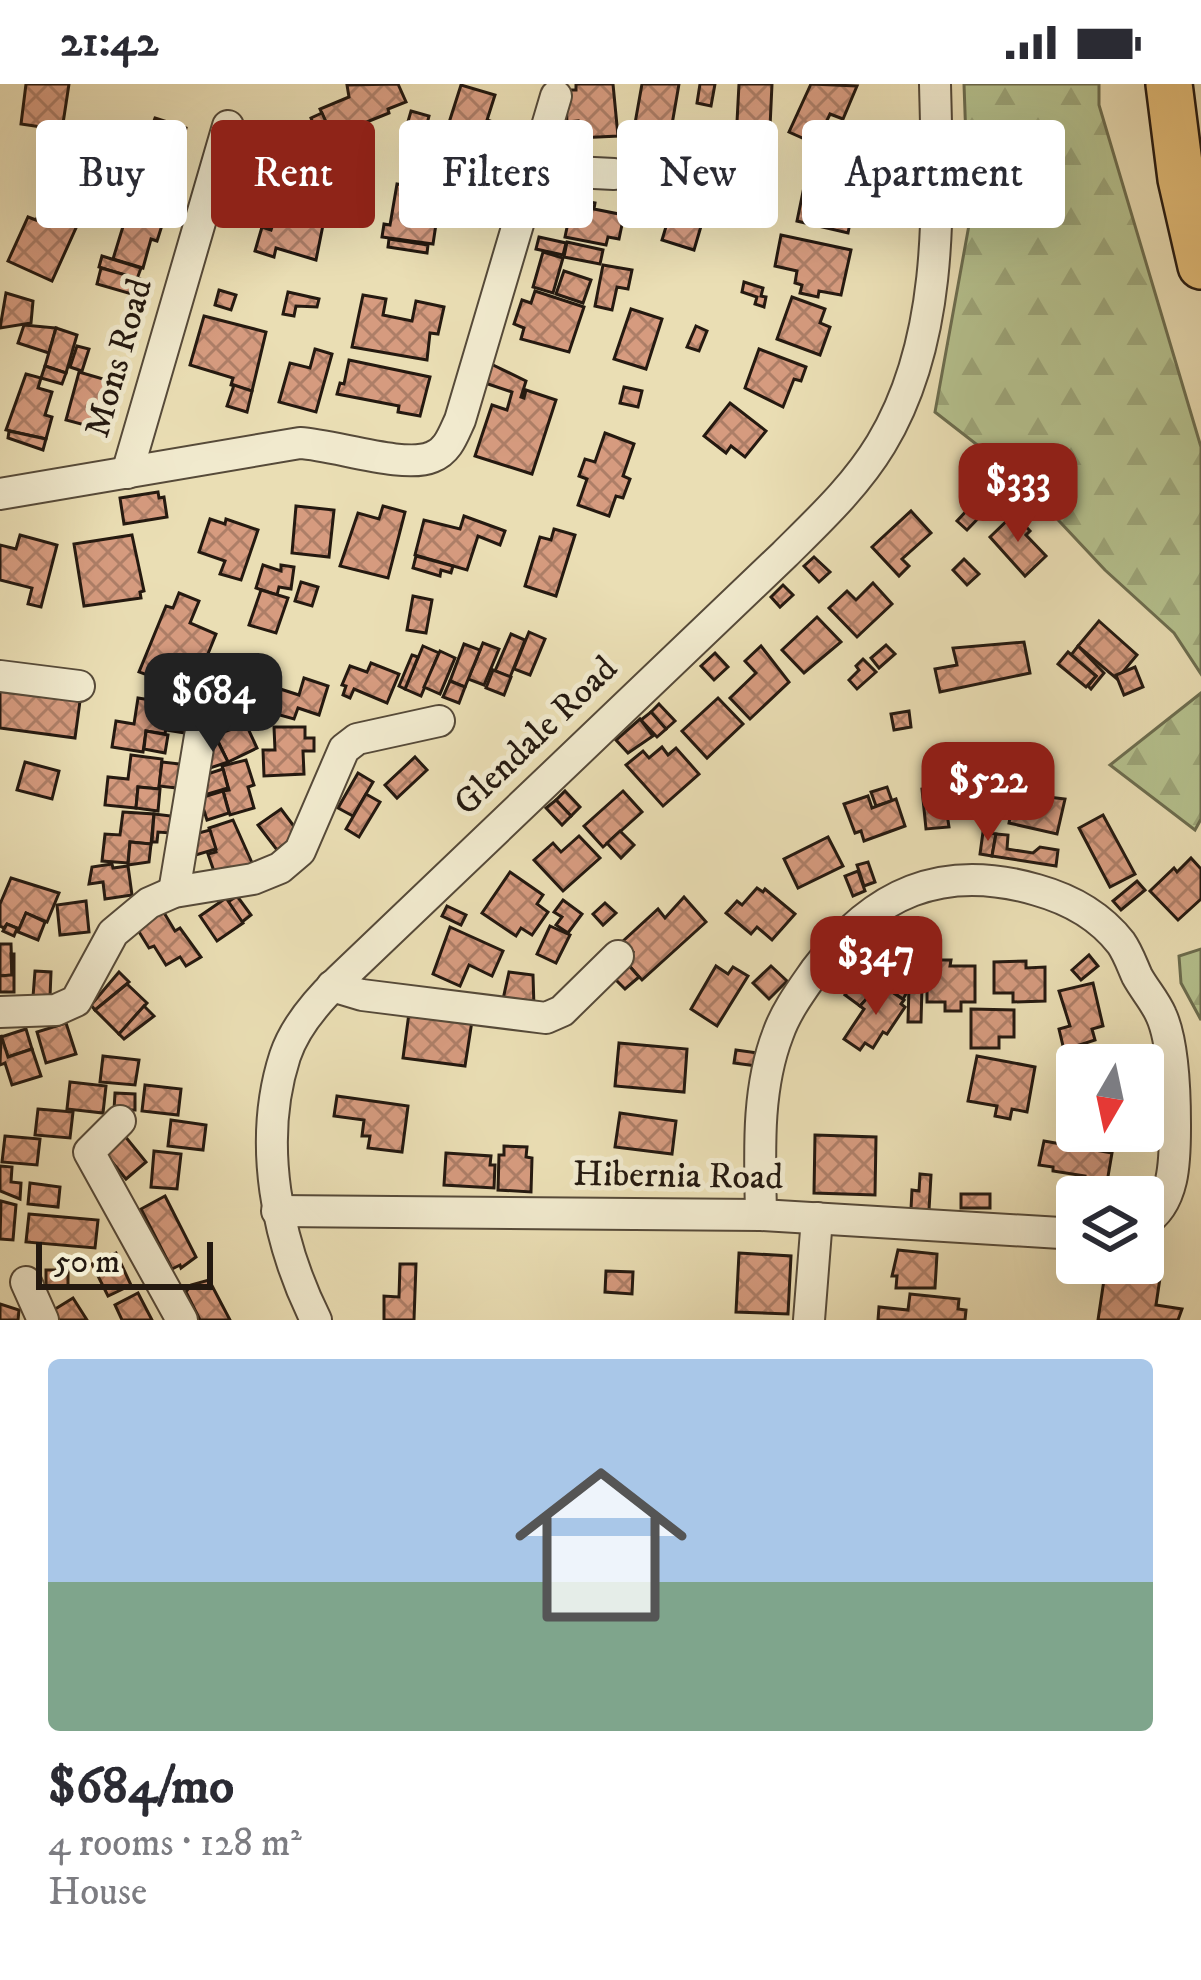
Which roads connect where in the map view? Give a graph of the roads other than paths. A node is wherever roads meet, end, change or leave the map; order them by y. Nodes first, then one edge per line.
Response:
1 (935, 84) edge
2 (1169, 84) edge
3 (556, 96) dead end
4 (549, 120) edge
5 (593, 173) edge
6 (614, 174) dead end
7 (211, 184) edge
8 (517, 228) edge
9 (1201, 266) edge
10 (127, 473) junction
11 (0, 494) edge
12 (0, 676) edge
13 (79, 686) dead end
14 (439, 722) dead end
15 (200, 736) dead end
16 (174, 892) junction
17 (618, 956) dead end
18 (332, 986) junction
19 (0, 1012) edge
20 (121, 1120) dead end
21 (1164, 1200) edge
22 (277, 1211) junction
23 (761, 1215) junction
24 (817, 1217) junction
25 (1056, 1233) edge
26 (26, 1282) dead end
27 (44, 1320) edge
28 (182, 1320) edge
29 (316, 1320) edge
30 (808, 1320) edge

1 - 18 street, Glendale Road
2 - 9 highway
3 - 4 street
5 - 6 street
7 - 10 street, Mons Road
8 - 10 street, Mons Road
10 - 11 street, Mons Road
12 - 13 street
14 - 16 street
15 - 16 street
16 - 19 street
17 - 18 street
18 - 22 street, Glendale Road
20 - 28 street
21 - 23 street
22 - 23 street, Hibernia Road
22 - 29 street, Glendale Road
23 - 24 street, Hibernia Road
24 - 25 street, Hibernia Road
24 - 30 street
26 - 27 street

